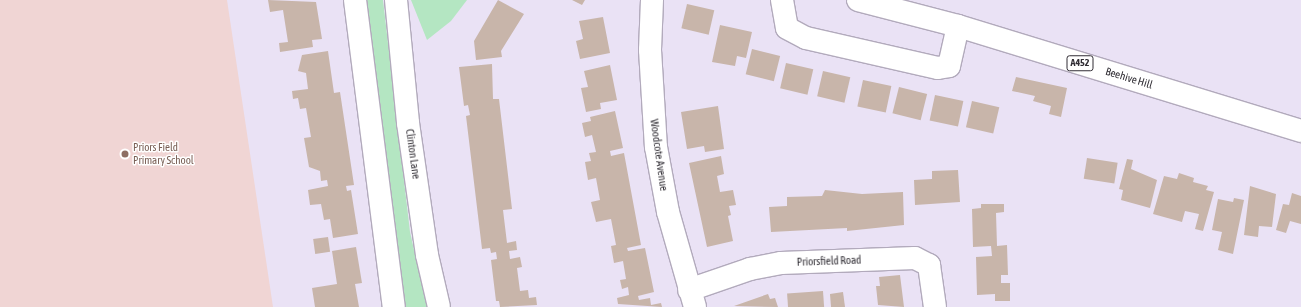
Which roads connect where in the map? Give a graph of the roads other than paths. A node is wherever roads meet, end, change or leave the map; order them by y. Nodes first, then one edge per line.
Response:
1 (355, 0) edge
2 (396, 0) edge
3 (652, 0) edge
4 (782, 0) edge
5 (858, 0) edge
6 (958, 26) junction
7 (1301, 131) edge
8 (692, 299) edge
9 (394, 307) edge
10 (439, 307) edge
11 (935, 307) edge

1 - 9 street
2 - 10 street, Clinton Lane
3 - 8 street, Woodcote Avenue
4 - 6 street
5 - 6 street, Beehive Hill / A452
6 - 7 street, Beehive Hill / A452
8 - 11 street, Priorsfield Road

